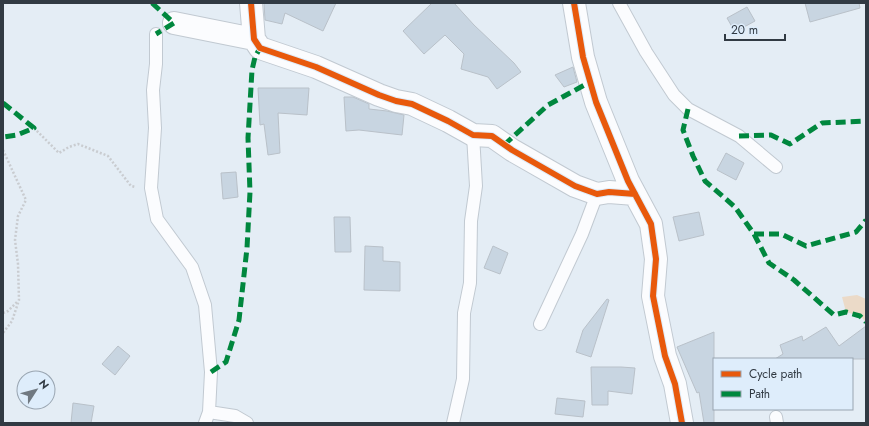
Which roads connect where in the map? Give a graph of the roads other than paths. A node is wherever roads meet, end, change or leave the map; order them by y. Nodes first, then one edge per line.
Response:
1 (251, 3) edge
2 (574, 3) edge
3 (619, 3) edge
4 (165, 29) joint
5 (254, 40) junction
6 (473, 135) junction
7 (776, 167) dead end
8 (597, 194) junction
9 (635, 194) junction
10 (540, 324) dead end
11 (207, 418) edge
12 (247, 423) edge
13 (453, 423) edge
14 (682, 423) edge

1 - 5 street
2 - 9 street
3 - 7 lane
4 - 5 street
4 - 11 lane
5 - 6 street
6 - 8 street
6 - 13 lane
8 - 9 street
8 - 10 lane
9 - 14 street
11 - 12 lane

